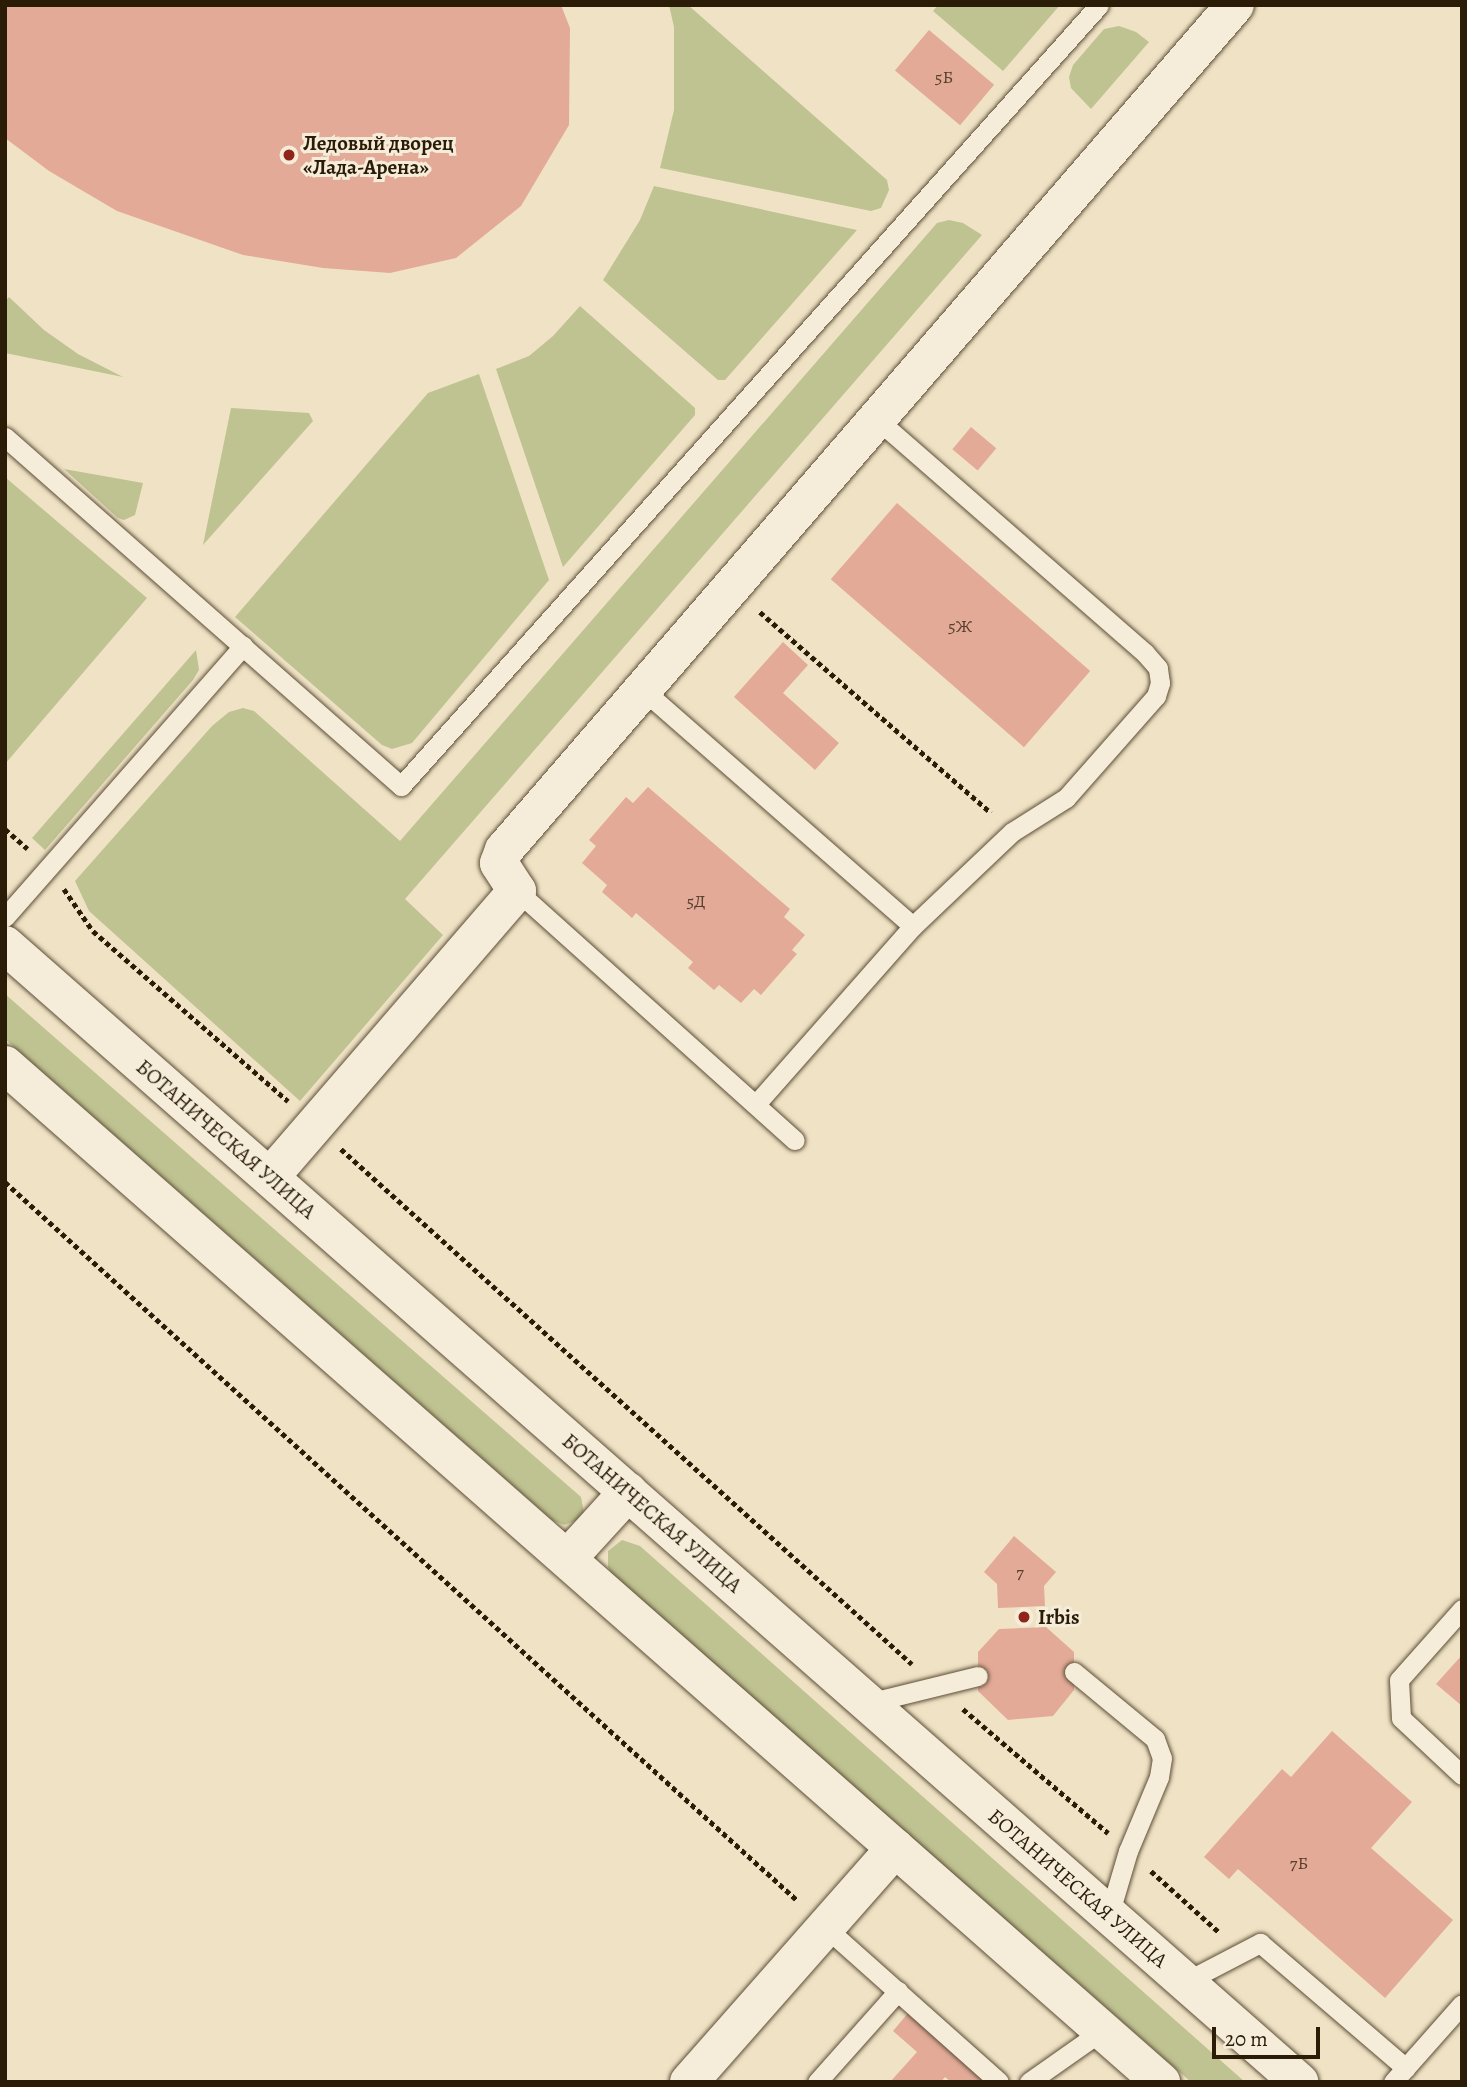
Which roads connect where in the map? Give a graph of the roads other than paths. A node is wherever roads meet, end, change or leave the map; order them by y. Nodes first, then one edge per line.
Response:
1 (1099, 5) edge
2 (1235, 5) edge
3 (876, 418) junction
4 (5, 437) edge
5 (243, 646) junction
6 (642, 690) junction
7 (517, 891) junction
8 (5, 917) edge
9 (913, 926) junction
10 (5, 945) edge
11 (5, 1065) edge
12 (756, 1104) junction
13 (795, 1140) dead end
14 (270, 1177) junction
15 (628, 1492) junction
16 (567, 1559) junction
17 (1462, 1609) edge
18 (1074, 1672) dead end
19 (978, 1676) dead end
20 (868, 1703) junction
21 (1462, 1775) edge
22 (895, 1848) junction
23 (1110, 1915) junction
24 (824, 1926) junction
25 (1185, 1982) junction
26 (898, 1992) junction
27 (1462, 2004) edge
28 (1102, 2031) junction
29 (1399, 2075) edge
30 (689, 2082) edge
31 (817, 2082) edge
32 (999, 2082) edge
33 (1029, 2082) edge
34 (1161, 2082) edge
35 (1298, 2082) edge

1 - 5 lane
2 - 3 main road
3 - 6 main road
3 - 9 lane
4 - 5 lane
5 - 8 lane
6 - 7 main road
6 - 9 lane
7 - 12 lane
7 - 14 main road
9 - 12 lane
10 - 14 main road, БОТАНИЧЕСКАЯ УЛИЦА
11 - 16 main road
12 - 13 lane
14 - 15 main road, БОТАНИЧЕСКАЯ УЛИЦА
15 - 16 main road
15 - 20 main road, БОТАНИЧЕСКАЯ УЛИЦА
16 - 22 main road
17 - 21 lane
18 - 23 lane
19 - 20 lane
20 - 23 main road, БОТАНИЧЕСКАЯ УЛИЦА
22 - 24 main road
22 - 28 main road
23 - 25 main road, БОТАНИЧЕСКАЯ УЛИЦА
24 - 26 lane
24 - 30 main road
25 - 29 lane
25 - 35 main road, БОТАНИЧЕСКАЯ УЛИЦА
26 - 31 lane
26 - 32 lane
27 - 29 lane
28 - 33 lane
28 - 34 main road

